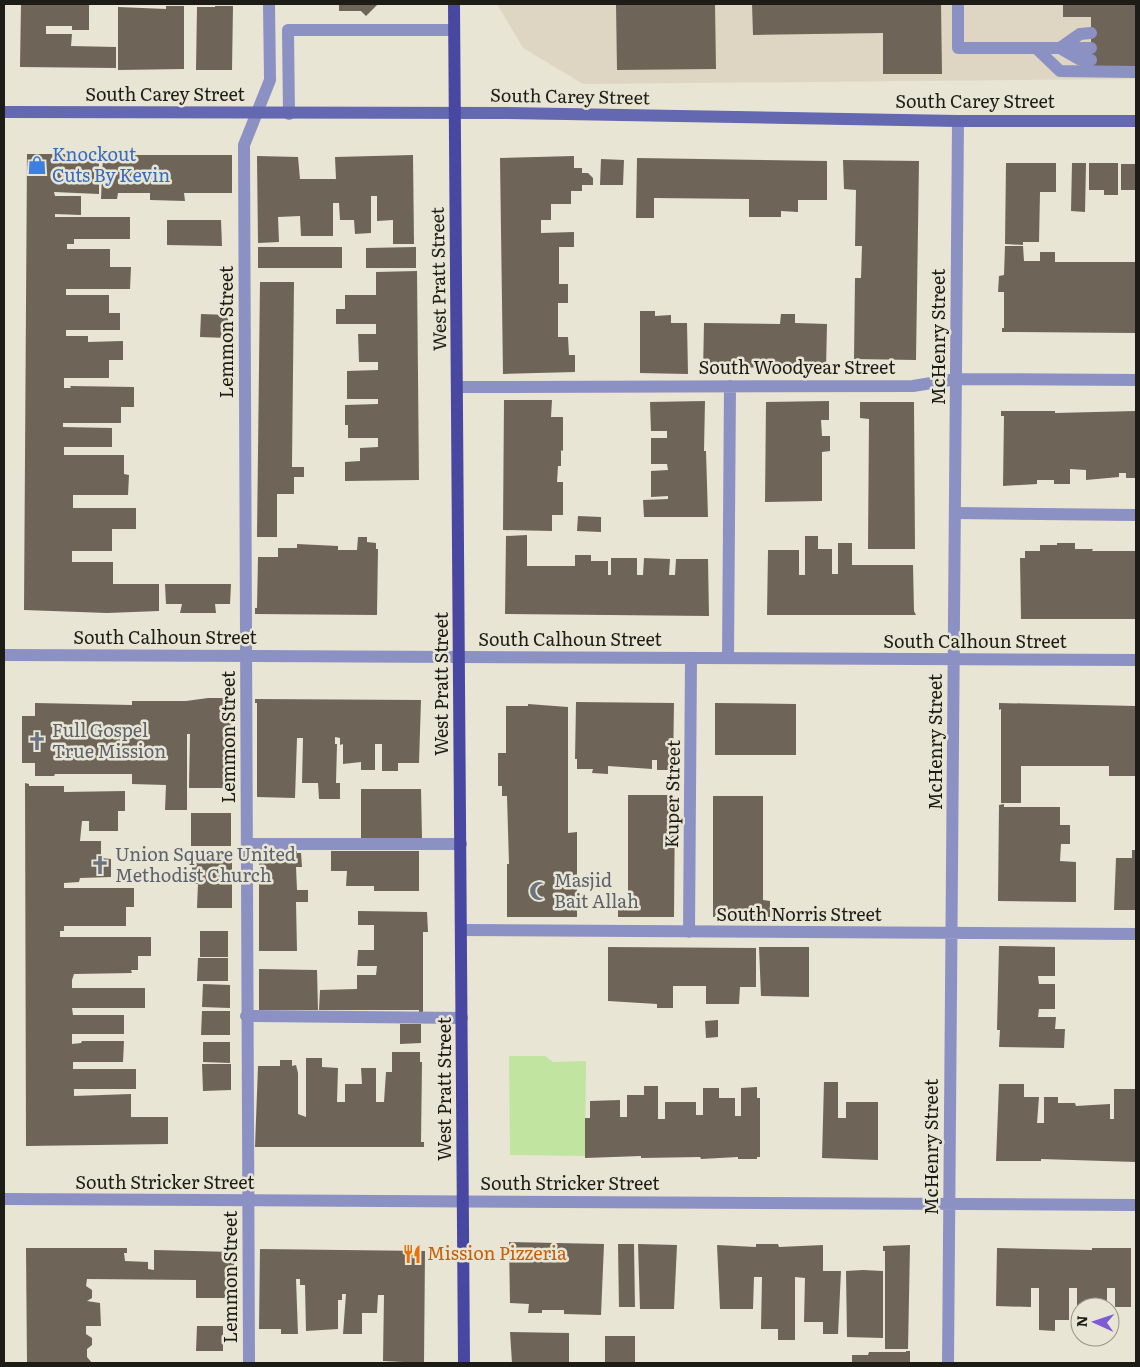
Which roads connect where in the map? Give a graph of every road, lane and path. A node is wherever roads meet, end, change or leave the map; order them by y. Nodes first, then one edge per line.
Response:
1 (270, 4) edge
2 (454, 4) edge
3 (958, 4) edge
4 (454, 30) junction
5 (1091, 33) dead end
6 (1036, 48) junction
7 (1060, 48) junction
8 (1091, 54) dead end
9 (1136, 72) edge
10 (4, 112) edge
11 (258, 113) junction
12 (455, 113) junction
13 (289, 114) junction
14 (958, 120) junction
15 (1136, 121) edge
16 (956, 379) junction
17 (1136, 380) edge
18 (730, 386) junction
19 (457, 387) junction
20 (955, 513) junction
21 (1136, 515) edge
22 (4, 655) edge
23 (247, 656) junction
24 (460, 657) junction
25 (691, 658) junction
26 (728, 658) junction
27 (954, 659) junction
28 (1136, 660) edge
29 (247, 844) junction
30 (461, 844) junction
31 (462, 930) junction
32 (689, 932) junction
33 (952, 933) junction
34 (1136, 934) edge
35 (246, 1016) junction
36 (462, 1018) junction
37 (4, 1200) edge
38 (249, 1200) junction
39 (463, 1201) junction
40 (950, 1204) junction
41 (1136, 1204) edge
42 (249, 1363) edge
43 (464, 1363) edge
44 (948, 1363) edge

1 - 11 street, Lemmon Street
2 - 4 main road, West Pratt Street
3 - 6 street
4 - 12 main road, West Pratt Street
4 - 13 street
5 - 7 street
6 - 7 street
6 - 9 street
7 - 8 street
10 - 11 main road, South Carey Street
11 - 13 main road, South Carey Street
11 - 23 street, Lemmon Street
12 - 13 main road, South Carey Street
12 - 14 main road, South Carey Street
12 - 19 main road, West Pratt Street
14 - 15 main road, South Carey Street
14 - 16 street, McHenry Street
16 - 17 street, South Woodyear Street
16 - 18 street, South Woodyear Street
16 - 20 street, McHenry Street
18 - 19 street, South Woodyear Street
18 - 26 street
19 - 24 main road, West Pratt Street
20 - 21 street
20 - 27 street, McHenry Street
22 - 23 street, South Calhoun Street
23 - 24 street, South Calhoun Street
23 - 29 street, Lemmon Street
24 - 25 street, South Calhoun Street
24 - 30 main road, West Pratt Street
25 - 26 street, South Calhoun Street
25 - 32 street, Kuper Street
26 - 27 street, South Calhoun Street
27 - 28 street, South Calhoun Street
27 - 33 street, McHenry Street
29 - 30 street
29 - 35 street, Lemmon Street
30 - 31 main road, West Pratt Street
31 - 32 street, South Norris Street
31 - 36 main road, West Pratt Street
32 - 33 street, South Norris Street
33 - 34 street, South Norris Street
33 - 40 street, McHenry Street
35 - 36 street
35 - 38 street, Lemmon Street
36 - 39 main road, West Pratt Street
37 - 38 street, South Stricker Street
38 - 39 street, South Stricker Street
38 - 42 street, Lemmon Street
39 - 40 street, South Stricker Street
39 - 43 main road, West Pratt Street
40 - 41 street, South Stricker Street
40 - 44 street, McHenry Street

